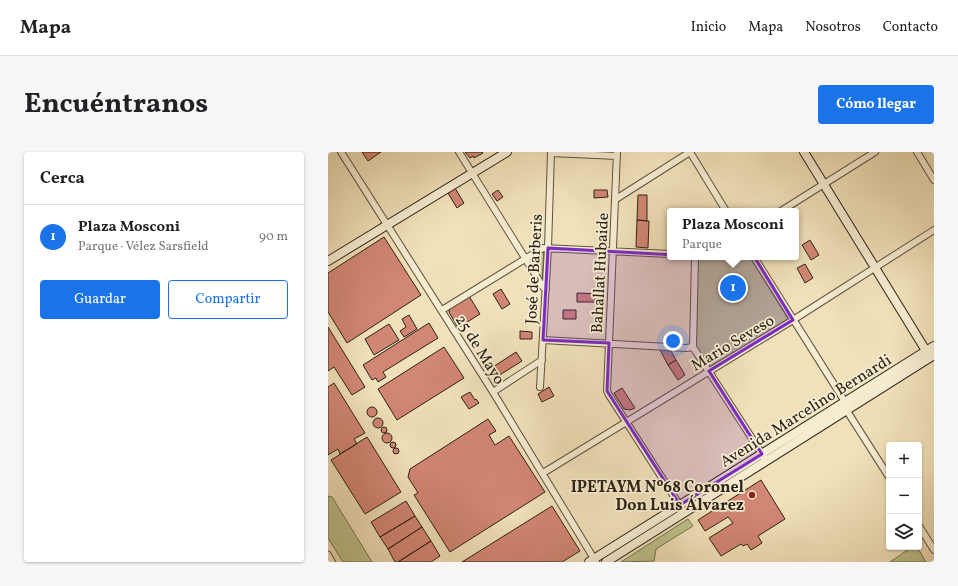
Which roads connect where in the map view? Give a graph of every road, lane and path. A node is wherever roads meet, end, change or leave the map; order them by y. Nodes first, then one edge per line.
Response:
1 (341, 152) edge
2 (459, 152) edge
3 (507, 152) edge
4 (551, 152) edge
5 (690, 152) edge
6 (804, 152) edge
7 (875, 152) edge
8 (917, 152) edge
9 (617, 154) edge
10 (472, 174) junction
11 (934, 180) edge
12 (824, 185) junction
13 (616, 199) junction
14 (724, 208) edge
15 (786, 208) edge
16 (388, 224) junction
17 (934, 230) edge
18 (548, 248) junction
19 (614, 251) junction
20 (667, 254) edge
21 (526, 259) junction
22 (695, 260) edge
23 (756, 260) edge
24 (328, 261) edge
25 (875, 268) junction
26 (546, 289) junction
27 (442, 310) junction
28 (793, 320) junction
29 (542, 340) junction
30 (609, 343) junction
31 (934, 346) edge
32 (692, 347) junction
33 (930, 354) edge
34 (542, 360) junction
35 (709, 371) junction
36 (540, 387) dead end
37 (493, 392) junction
38 (845, 402) junction
39 (848, 410) junction
40 (626, 422) junction
41 (764, 457) junction
42 (886, 473) edge
43 (543, 474) junction
44 (682, 509) junction
45 (922, 531) edge
46 (934, 550) edge
47 (328, 555) edge
48 (593, 561) edge
49 (332, 562) edge
50 (606, 562) edge

1 - 16 street, 25 de Mayo
2 - 10 street
3 - 10 main road
4 - 9 street
4 - 18 street, José de Barberis
5 - 13 street
5 - 14 street
6 - 12 main road
7 - 12 street
8 - 11 street
9 - 13 street, Bahallat Hubaide
10 - 16 main road
10 - 21 street
12 - 15 street
12 - 25 main road
13 - 19 street, Bahallat Hubaide
16 - 24 main road
16 - 27 street, 25 de Mayo
17 - 25 street, Mario Seveso
18 - 19 street
18 - 21 street
18 - 26 street, José de Barberis
19 - 20 street
19 - 30 street, Bahallat Hubaide
21 - 26 street
21 - 27 street
22 - 32 street
23 - 28 street
25 - 28 street, Mario Seveso
25 - 33 main road
26 - 29 street, José de Barberis
27 - 37 street, 25 de Mayo
28 - 35 street, Mario Seveso
28 - 38 street
29 - 30 street
29 - 34 street, José de Barberis
30 - 32 street
30 - 40 street, Bahallat Hubaide
31 - 33 main road, Avenida Marcelino Bernardi
32 - 35 street
33 - 38 main road, Avenida Marcelino Bernardi
33 - 39 main road, Avenida Marcelino Bernardi
34 - 36 street, José de Barberis
34 - 37 street
35 - 40 street, Mario Seveso
35 - 41 street
37 - 43 street, 25 de Mayo
38 - 39 street
38 - 41 main road, Avenida Marcelino Bernardi
39 - 41 main road, Avenida Marcelino Bernardi
39 - 42 street
40 - 43 street, Mario Seveso
40 - 44 street
41 - 44 main road, Avenida Marcelino Bernardi
43 - 48 street, 25 de Mayo
44 - 48 main road, Avenida Marcelino Bernardi
44 - 50 main road, Avenida Marcelino Bernardi
45 - 46 street
47 - 49 street

